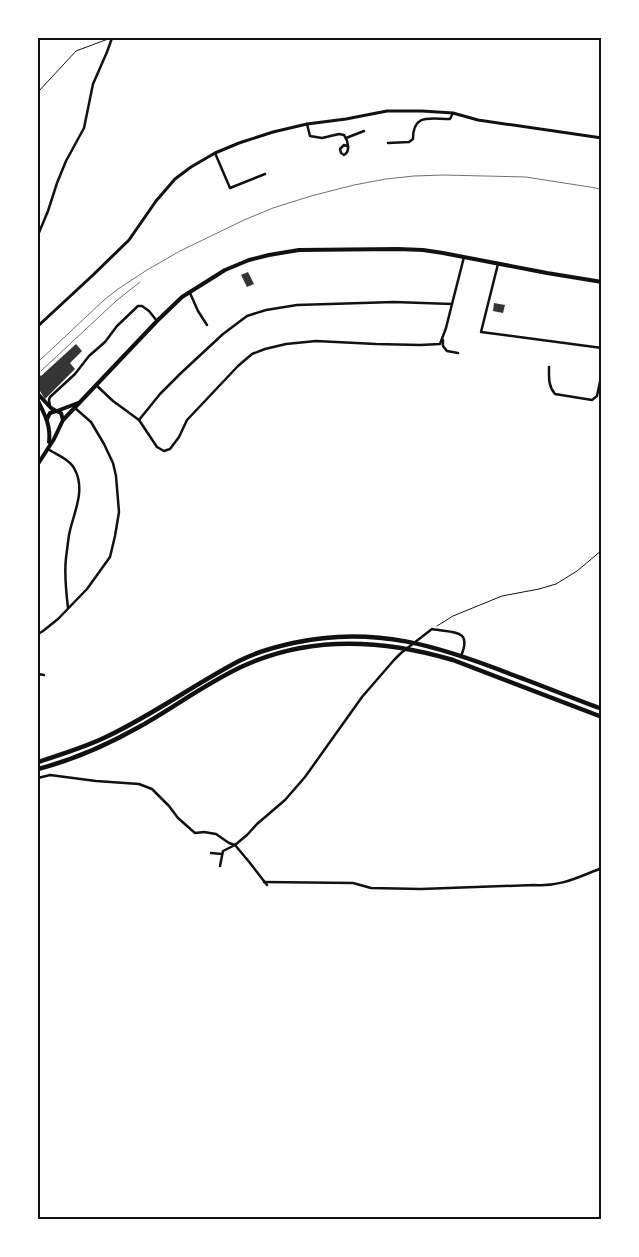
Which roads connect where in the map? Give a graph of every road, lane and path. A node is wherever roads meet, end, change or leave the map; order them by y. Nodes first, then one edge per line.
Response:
1 (112, 38) edge
2 (38, 92) edge
3 (453, 114) junction
4 (307, 124) junction
5 (364, 131) dead end
6 (346, 138) junction
7 (602, 138) edge
8 (388, 143) dead end
9 (347, 146) dead end
10 (215, 153) junction
11 (265, 174) dead end
12 (38, 235) edge
13 (464, 257) junction
14 (498, 264) junction
15 (602, 282) edge
16 (189, 292) junction
17 (452, 304) junction
18 (157, 321) junction
19 (207, 324) dead end
20 (38, 326) edge
21 (443, 339) junction
22 (602, 348) edge
23 (458, 353) dead end
24 (549, 367) dead end
25 (602, 372) edge
26 (96, 385) junction
27 (38, 394) edge
28 (38, 401) edge
29 (78, 403) junction
30 (51, 408) junction
31 (75, 408) junction
32 (56, 411) junction
33 (63, 420) junction
34 (139, 420) junction
35 (51, 424) junction
36 (61, 425) junction
37 (48, 446) junction
38 (38, 464) edge
39 (602, 550) edge
40 (68, 608) junction
41 (432, 629) junction
42 (38, 634) edge
43 (461, 656) junction
44 (38, 674) edge
45 (44, 675) dead end
46 (602, 709) edge
47 (602, 717) edge
48 (38, 762) edge
49 (38, 769) edge
50 (38, 778) edge
51 (235, 845) junction
52 (211, 852) dead end
53 (222, 854) junction
54 (220, 866) dead end
55 (602, 868) edge
56 (264, 882) junction
57 (267, 885) dead end

1 - 2 path
1 - 12 street
3 - 4 street
3 - 7 street
3 - 8 street
4 - 6 street
4 - 10 street
5 - 6 street
6 - 9 street
10 - 11 street
10 - 20 street
13 - 14 main road
13 - 16 main road
13 - 17 street
14 - 15 main road
14 - 22 street
16 - 18 main road
16 - 19 street
17 - 21 street
17 - 34 street
18 - 26 main road
18 - 30 street
21 - 23 street
21 - 34 street
24 - 25 street
26 - 29 main road
26 - 34 street
27 - 30 main road
28 - 35 main road
29 - 31 main road
29 - 32 main road
30 - 32 main road
31 - 33 main road
31 - 40 street
32 - 33 main road
32 - 35 main road
33 - 36 main road
35 - 36 main road
35 - 37 main road
36 - 37 main road
37 - 38 main road
37 - 40 street
39 - 41 path
40 - 42 street
41 - 43 street
41 - 51 street
43 - 46 highway
43 - 48 highway
44 - 45 street
47 - 49 highway
50 - 51 street
51 - 53 street
51 - 56 street
52 - 53 street
53 - 54 street
55 - 56 street
56 - 57 street

